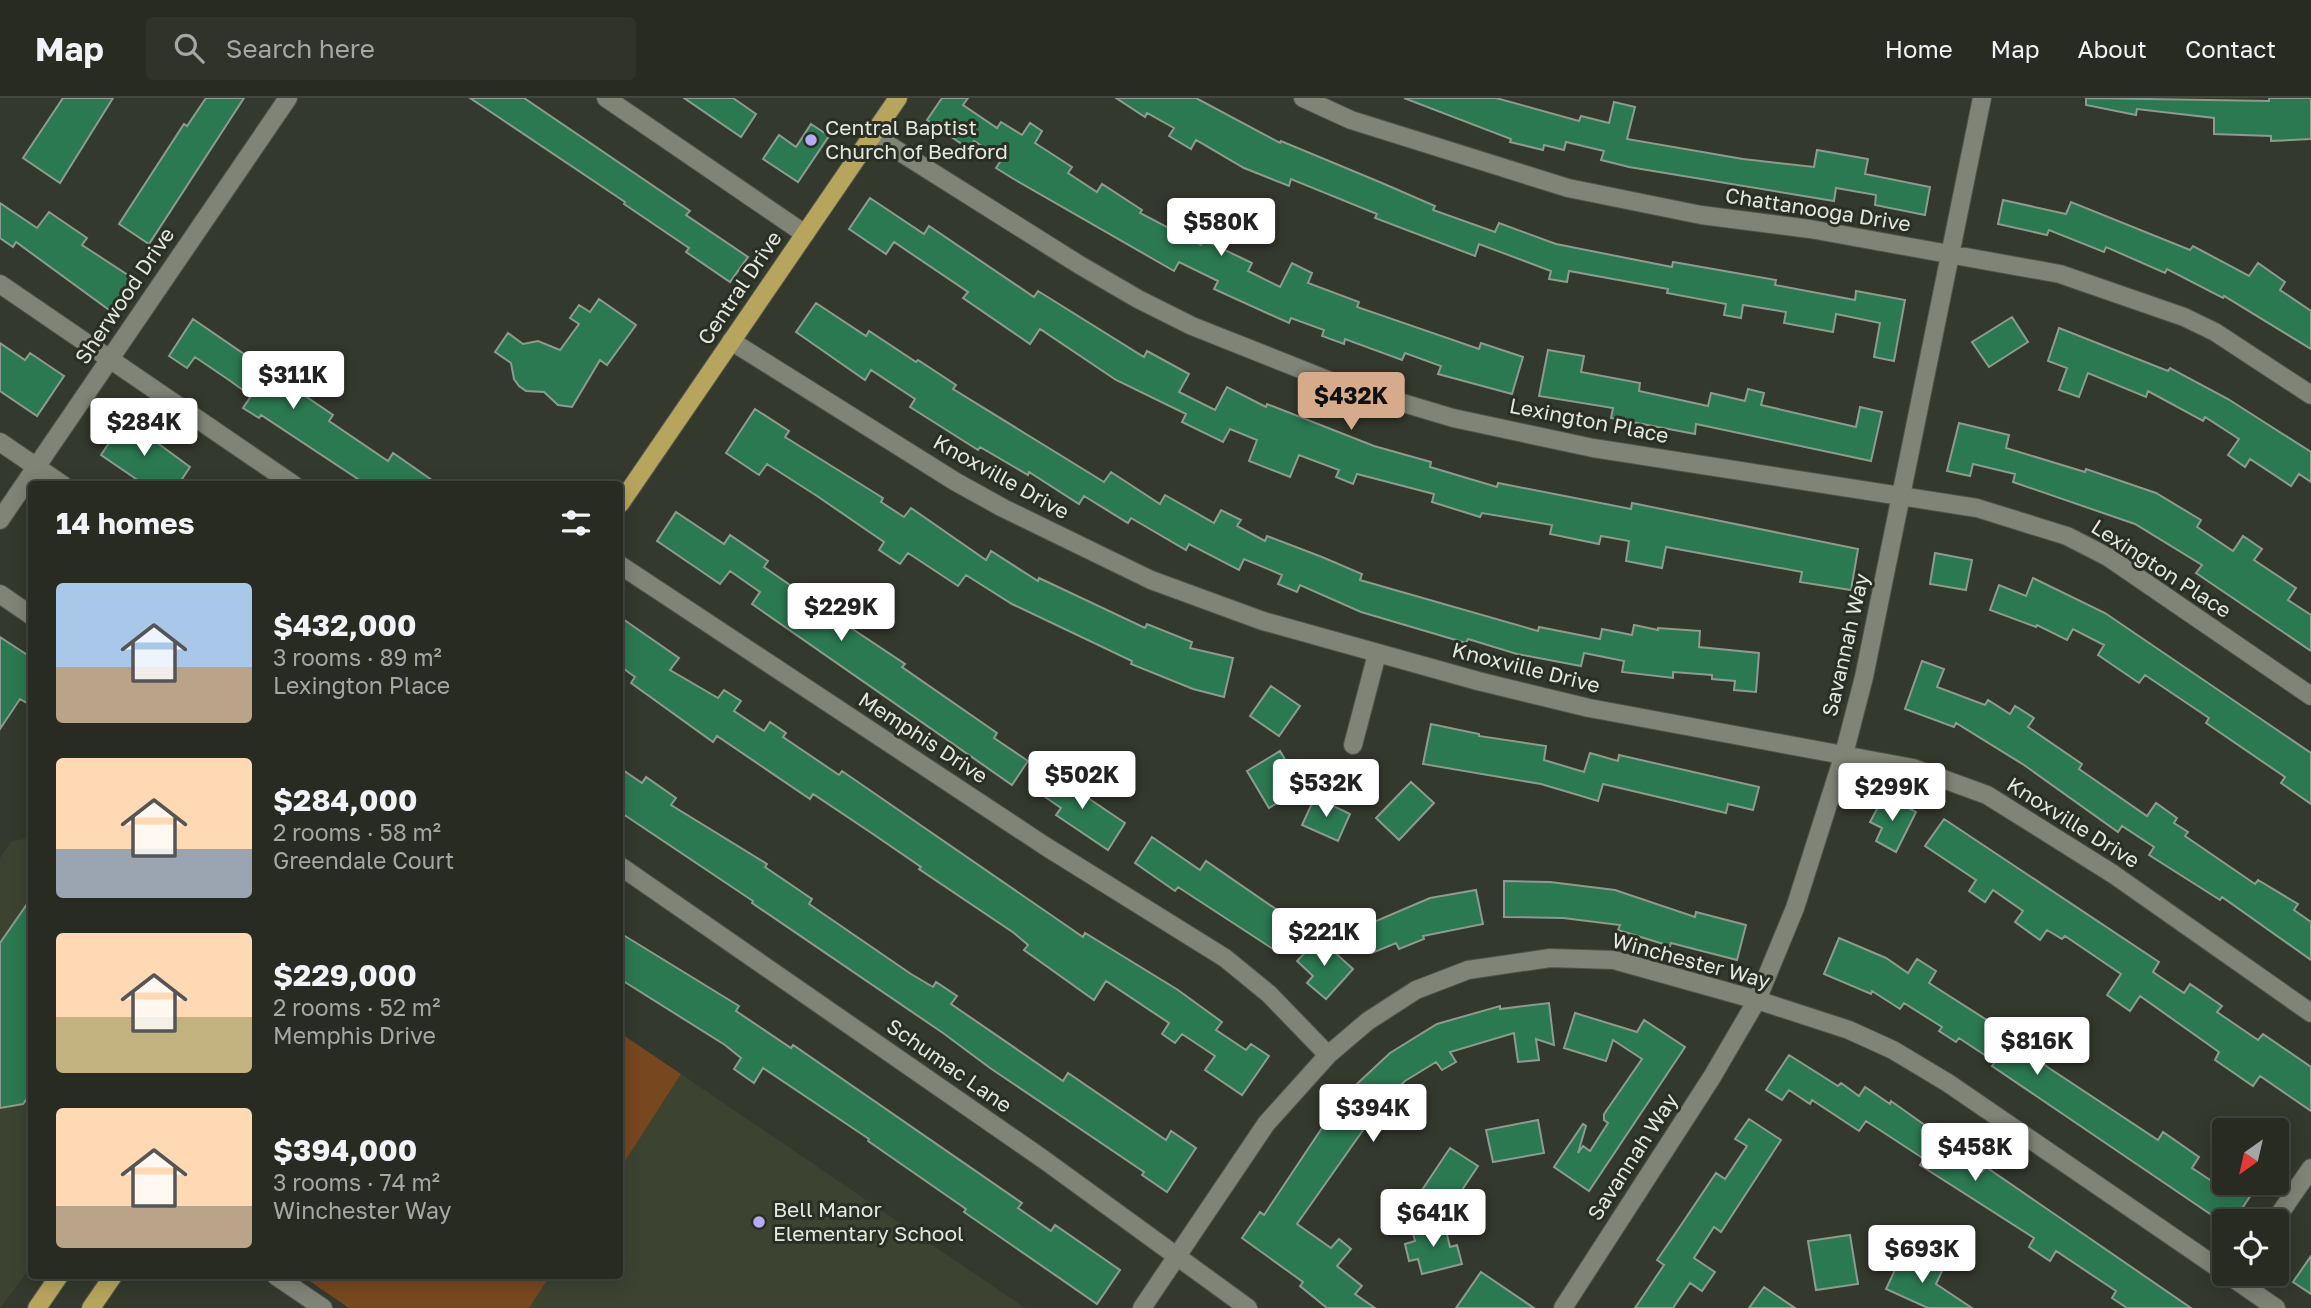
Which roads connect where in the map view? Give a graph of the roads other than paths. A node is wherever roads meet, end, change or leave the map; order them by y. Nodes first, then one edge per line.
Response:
1 (288, 98) edge
2 (606, 98) edge
3 (898, 98) edge
4 (1303, 98) edge
5 (1983, 98) edge
6 (873, 135) junction
7 (805, 234) junction
8 (1952, 254) junction
9 (0, 284) edge
10 (732, 341) junction
11 (110, 359) junction
12 (2311, 395) edge
13 (0, 442) edge
14 (36, 467) junction
15 (57, 481) edge
16 (288, 481) edge
17 (1902, 497) junction
18 (623, 500) edge
19 (0, 520) edge
20 (623, 567) edge
21 (0, 594) edge
22 (28, 613) edge
23 (1377, 654) junction
24 (2311, 696) edge
25 (1353, 745) dead end
26 (1844, 754) junction
27 (623, 868) edge
28 (1757, 1000) junction
29 (2311, 1013) edge
30 (1328, 1055) junction
31 (2311, 1168) edge
32 (2283, 1209) edge
33 (1178, 1254) junction
34 (2212, 1262) edge
35 (57, 1279) edge
36 (106, 1279) edge
37 (280, 1279) edge
38 (2246, 1286) edge
39 (37, 1308) edge
40 (91, 1308) edge
41 (323, 1308) edge
42 (1142, 1308) edge
43 (1248, 1308) edge
44 (1563, 1308) edge
45 (2276, 1308) edge

1 - 11 street, Sherwood Drive
2 - 7 street
3 - 6 main road, Central Drive
4 - 8 street, Chattanooga Drive
5 - 8 street, Savannah Way
6 - 7 main road, Central Drive
6 - 17 street, Lexington Place
7 - 10 main road, Central Drive
8 - 12 street, Chattanooga Drive
8 - 17 street, Savannah Way
9 - 11 street
10 - 18 main road, Central Drive
10 - 23 street, Knoxville Drive
11 - 14 street, Sherwood Drive
11 - 16 street
13 - 14 street
14 - 15 street
14 - 19 street, Sherwood Drive
17 - 24 street, Lexington Place
17 - 26 street, Savannah Way
20 - 30 street, Memphis Drive
21 - 22 street
23 - 25 street
23 - 26 street, Knoxville Drive
26 - 28 street, Savannah Way
26 - 29 street, Knoxville Drive
27 - 33 street, Schumac Lane
28 - 30 street, Winchester Way
28 - 34 street, Winchester Way
28 - 44 street, Savannah Way
30 - 33 street, Winchester Way
31 - 32 street
33 - 42 street, Winchester Way
33 - 43 street, Schumac Lane
35 - 39 main road
36 - 40 main road
37 - 41 street
38 - 45 street, Winchester Way

